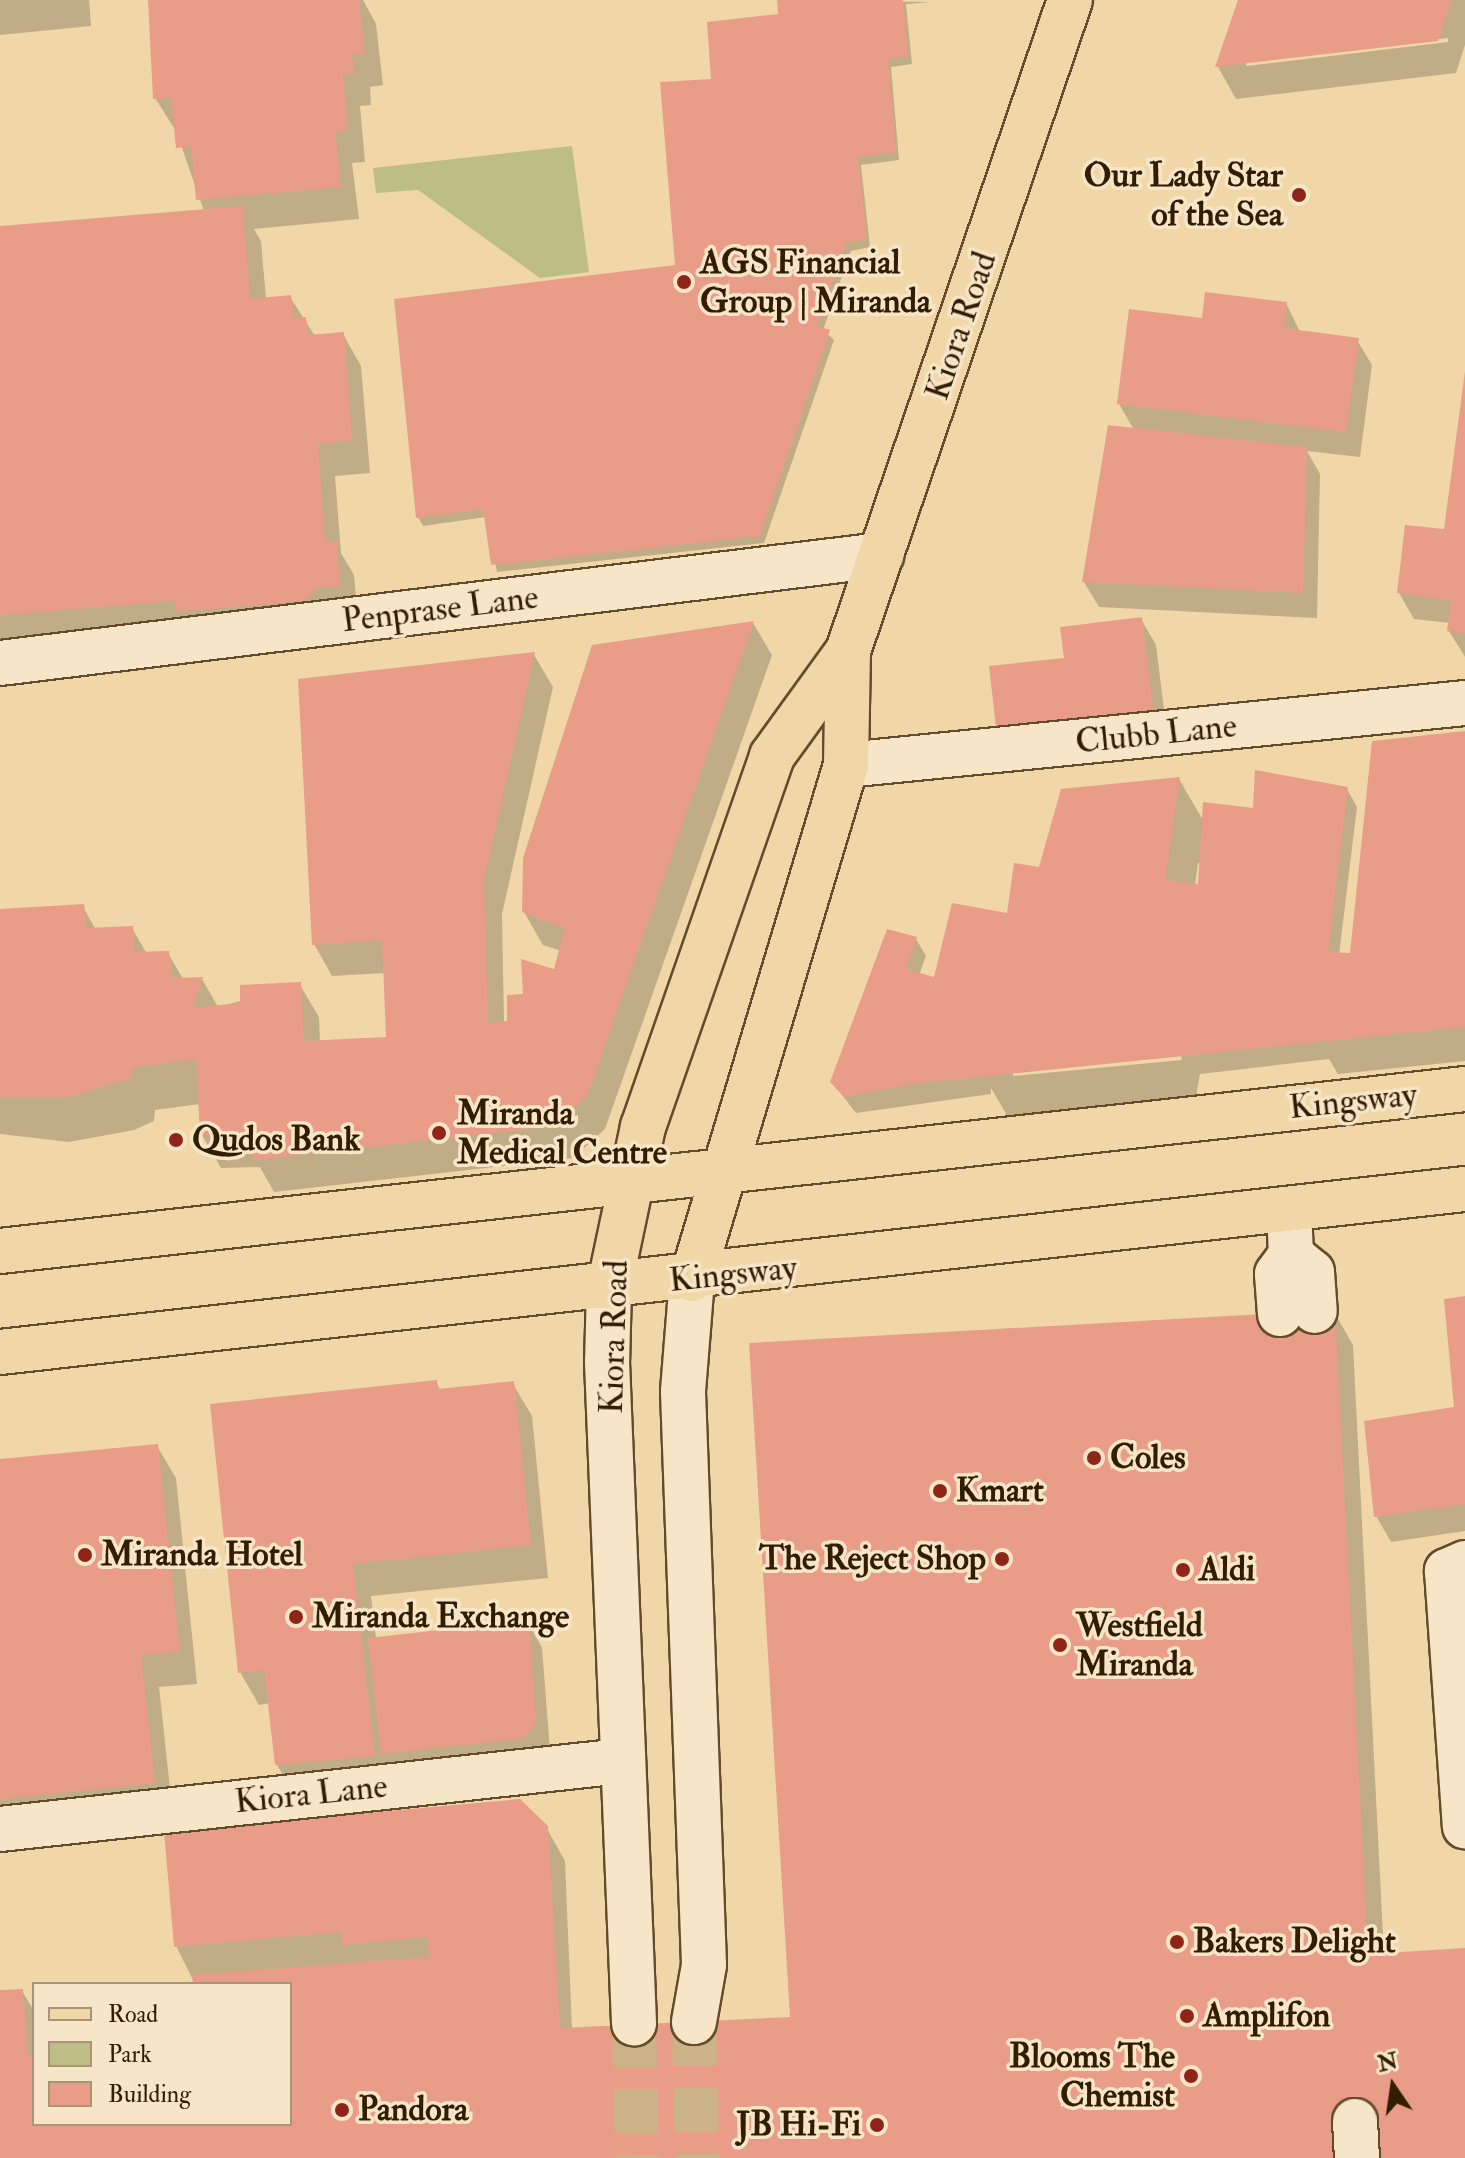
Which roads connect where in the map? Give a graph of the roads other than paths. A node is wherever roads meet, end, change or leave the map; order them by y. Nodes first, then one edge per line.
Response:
1 (1070, 0) edge
2 (881, 555) junction
3 (848, 651) junction
4 (0, 663) edge
5 (1465, 703) edge
6 (846, 765) junction
7 (1465, 1089) edge
8 (724, 1170) junction
9 (628, 1183) junction
10 (1465, 1189) edge
11 (1289, 1209) junction
12 (0, 1251) edge
13 (692, 1279) junction
14 (609, 1288) junction
15 (1298, 1312) dead end
16 (0, 1352) edge
17 (1465, 1563) edge
18 (622, 1761) junction
19 (1465, 1826) edge
20 (0, 1829) edge
21 (694, 2022) tunnel mouth
22 (634, 2023) tunnel mouth

1 - 2 main road, Kiora Road
2 - 3 main road, Kiora Road
2 - 4 street, Penprase Lane
3 - 6 main road, Kiora Road
3 - 9 main road, Kiora Road
5 - 6 street, Clubb Lane
6 - 8 main road, Kiora Road
7 - 8 main road, Kingsway
8 - 9 main road, Kingsway
8 - 13 main road, Kiora Road
9 - 12 main road, Kingsway
9 - 14 main road, Kiora Road
10 - 11 main road, Kingsway
11 - 13 main road, Kingsway
11 - 15 street
13 - 14 main road, Kingsway
13 - 21 street, Kiora Road
14 - 16 main road, Kingsway
14 - 18 street, Kiora Road
17 - 19 street
18 - 20 street, Kiora Lane
18 - 22 street, Kiora Road

